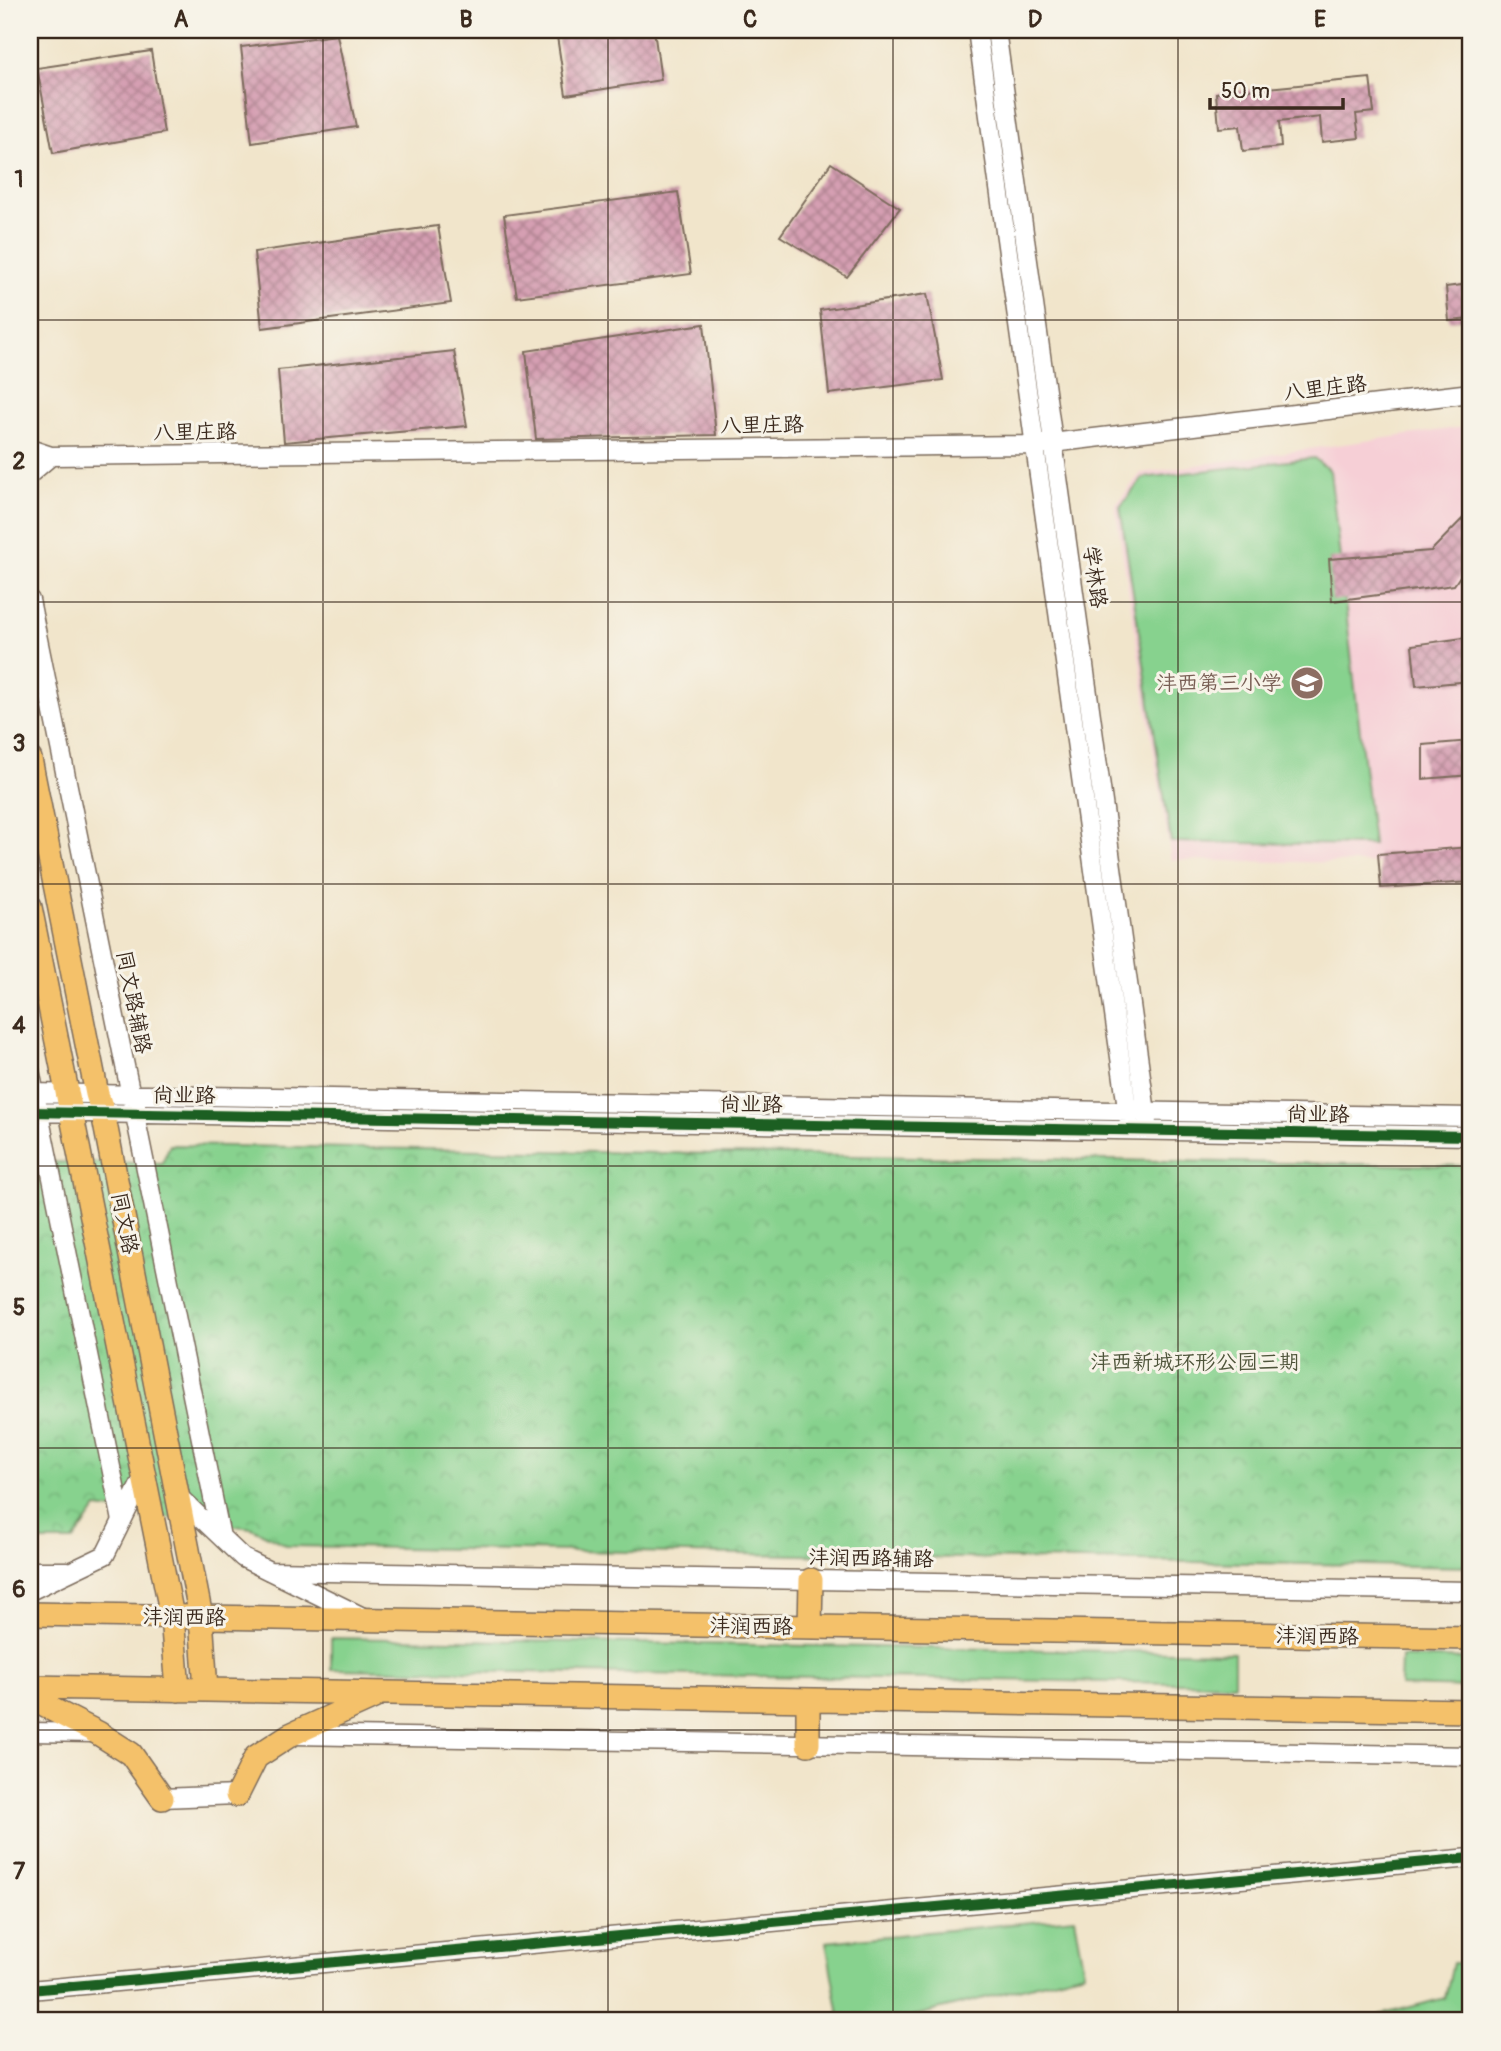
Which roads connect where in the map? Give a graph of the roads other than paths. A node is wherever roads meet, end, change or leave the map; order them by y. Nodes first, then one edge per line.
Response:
1 (977, 30) edge
2 (996, 30) edge
3 (1471, 393) edge
4 (1044, 443) junction
5 (30, 449) edge
6 (51, 456) junction
7 (30, 474) edge
8 (30, 600) edge
9 (30, 759) edge
10 (30, 907) edge
11 (30, 1070) edge
12 (32, 1093) edge
13 (130, 1094) junction
14 (69, 1103) junction
15 (100, 1103) junction
16 (1137, 1111) junction
17 (34, 1112) edge
18 (133, 1113) junction
19 (1471, 1117) edge
20 (1130, 1130) junction
21 (1149, 1130) junction
22 (1471, 1136) edge
23 (144, 1476) junction
24 (178, 1496) junction
25 (122, 1521) junction
26 (221, 1537) junction
27 (30, 1571) edge
28 (71, 1571) junction
29 (270, 1571) junction
30 (811, 1580) junction
31 (30, 1591) edge
32 (1471, 1591) edge
33 (30, 1614) edge
34 (172, 1616) junction
35 (201, 1617) junction
36 (368, 1620) junction
37 (810, 1627) junction
38 (1471, 1638) edge
39 (30, 1687) edge
40 (178, 1690) junction
41 (206, 1690) junction
42 (382, 1693) junction
43 (30, 1698) edge
44 (808, 1700) junction
45 (1471, 1711) edge
46 (30, 1732) edge
47 (98, 1733) junction
48 (290, 1735) junction
49 (807, 1744) junction
50 (1471, 1756) edge
51 (237, 1795) joint
52 (162, 1798) joint
53 (1471, 1857) edge
54 (30, 1990) edge

1 - 4 street, 学林路
2 - 4 street, 学林路
3 - 4 street, 八里庄路
4 - 6 street, 八里庄路
4 - 16 street, 学林路
5 - 6 street, 八里庄路
6 - 7 street
8 - 13 street, 同文路辅路
9 - 15 main road, 同文路
10 - 14 main road, 同文路
11 - 12 street
12 - 14 street, 尚业路
12 - 17 street
13 - 15 street, 尚业路
13 - 16 street, 尚业路
13 - 18 street, 同文路辅路
14 - 15 street, 尚业路
14 - 17 street, 尚业路
14 - 23 main road, 同文路
15 - 18 street, 尚业路
15 - 24 main road, 同文路
16 - 19 street, 尚业路
16 - 20 street, 学林路
16 - 21 street, 学林路
17 - 25 street
18 - 20 street, 尚业路
18 - 26 street, 同文路辅路
20 - 21 street, 尚业路
21 - 22 street, 尚业路
23 - 25 street
23 - 34 main road, 同文路
24 - 26 street
24 - 35 main road, 同文路
25 - 28 street
26 - 29 street
27 - 28 street
28 - 31 street
29 - 30 street, 沣润西路辅路
29 - 36 street
30 - 32 street, 沣润西路辅路
30 - 37 main road
33 - 34 main road, 沣润西路
34 - 35 main road, 沣润西路
34 - 40 main road, 同文路
35 - 36 main road, 沣润西路
35 - 41 main road, 同文路
36 - 37 main road, 沣润西路
37 - 38 main road, 沣润西路
39 - 40 main road
40 - 41 main road
41 - 42 main road
42 - 44 main road
42 - 48 main road
43 - 47 main road
44 - 45 main road
44 - 49 main road
46 - 47 street
47 - 52 main road
48 - 49 street
48 - 51 main road
49 - 50 street
51 - 52 street
53 - 54 street

